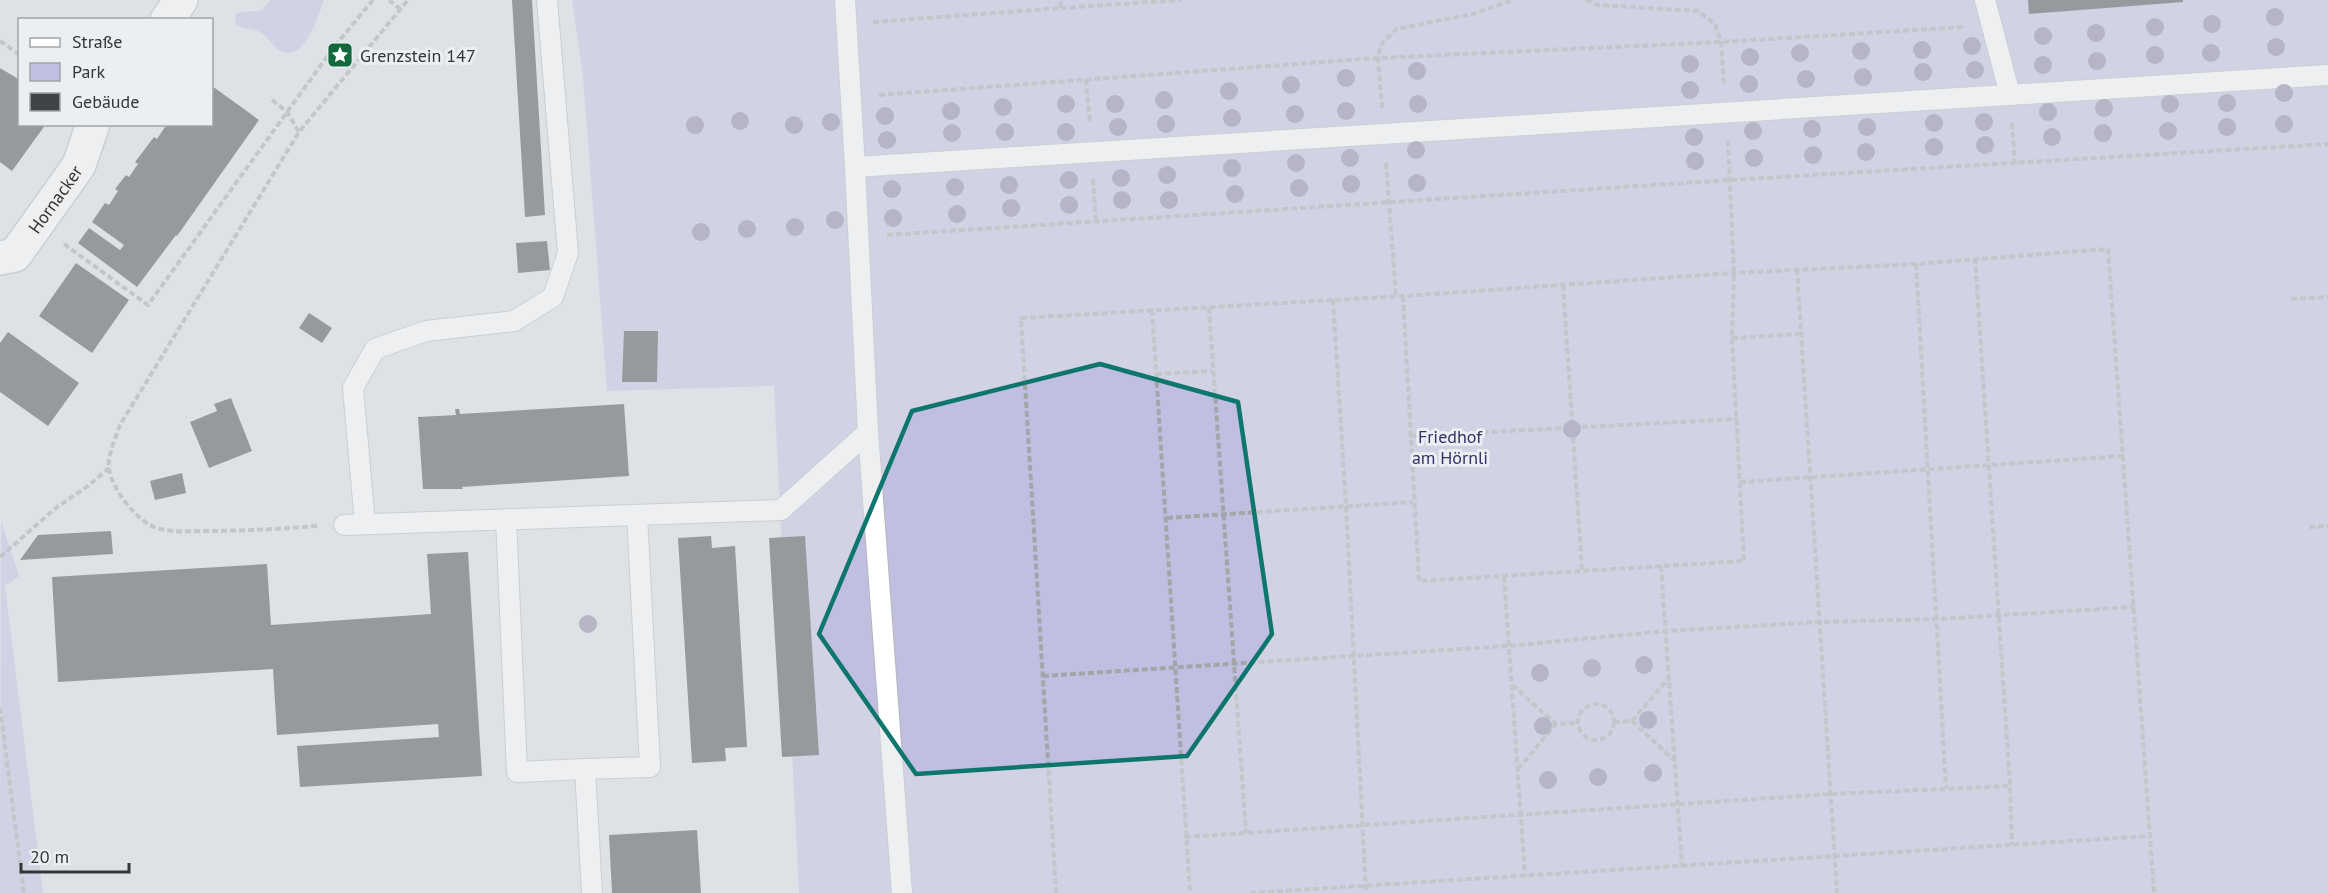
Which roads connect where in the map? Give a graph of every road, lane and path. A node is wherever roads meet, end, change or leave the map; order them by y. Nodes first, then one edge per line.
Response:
1 (181, 0) edge
2 (372, 0) edge
3 (389, 0) edge
4 (408, 0) edge
5 (547, 0) edge
6 (845, 0) edge
7 (1060, 0) edge
8 (1181, 0) edge
9 (1985, 0) edge
10 (1061, 8) junction
11 (400, 9) junction
12 (168, 18) edge
13 (846, 24) junction
14 (1992, 25) junction
15 (0, 41) edge
16 (18, 54) edge
17 (2328, 75) edge
18 (2010, 96) junction
19 (851, 97) junction
20 (272, 100) dead end
21 (287, 112) junction
22 (92, 126) edge
23 (299, 132) junction
24 (2328, 144) edge
25 (2015, 164) junction
26 (855, 167) junction
27 (37, 225) junction
28 (859, 237) junction
29 (0, 258) edge
30 (1975, 258) junction
31 (1916, 264) junction
32 (1797, 269) junction
33 (1734, 273) junction
34 (1563, 285) junction
35 (1402, 296) junction
36 (2328, 297) edge
37 (2291, 299) dead end
38 (1333, 300) junction
39 (1209, 308) junction
40 (1152, 310) junction
41 (1801, 334) junction
42 (1732, 338) junction
43 (1213, 371) junction
44 (1156, 374) junction
45 (1737, 419) junction
46 (1572, 429) junction
47 (868, 432) junction
48 (1411, 436) junction
49 (2123, 456) junction
50 (1988, 466) junction
51 (109, 468) junction
52 (1929, 471) junction
53 (1810, 476) junction
54 (1740, 482) junction
55 (1413, 502) junction
56 (1346, 506) junction
57 (637, 515) junction
58 (1224, 515) junction
59 (1167, 518) junction
60 (506, 519) junction
61 (365, 524) junction
62 (344, 525) joint
63 (2328, 526) edge
64 (2308, 527) dead end
65 (0, 557) edge
66 (1661, 566) junction
67 (1582, 571) junction
68 (1504, 577) junction
69 (2134, 607) junction
70 (1999, 615) junction
71 (1936, 619) junction
72 (1819, 622) junction
73 (1667, 631) junction
74 (1508, 646) junction
75 (1354, 656) junction
76 (1235, 663) junction
77 (1176, 667) junction
78 (1043, 676) junction
79 (1670, 677) junction
80 (1512, 685) junction
81 (0, 708) edge
82 (1632, 721) junction
83 (1614, 722) junction
84 (1577, 723) junction
85 (1556, 724) junction
86 (1675, 761) junction
87 (585, 769) junction
88 (1518, 769) junction
89 (2010, 786) junction
90 (1946, 788) junction
91 (1831, 794) junction
92 (1678, 804) junction
93 (1521, 814) junction
94 (1363, 824) junction
95 (1246, 832) junction
96 (1185, 837) junction
97 (2150, 837) junction
98 (2012, 845) junction
99 (1835, 857) junction
100 (1682, 866) junction
101 (1525, 876) junction
102 (1365, 886) junction
103 (24, 893) edge
104 (592, 893) edge
105 (902, 893) edge
106 (1056, 893) edge
107 (1190, 893) edge
108 (1250, 893) edge
109 (1366, 893) edge
110 (1837, 893) edge
111 (2154, 893) edge

1 - 12 street
2 - 21 path
3 - 11 path
4 - 11 path
5 - 61 lane
6 - 13 lane
7 - 10 path
8 - 10 path
9 - 14 lane
10 - 13 path
11 - 23 path
13 - 19 lane
14 - 18 lane
14 - 19 path
15 - 16 path
17 - 18 lane
18 - 25 path
18 - 26 lane
19 - 26 lane
20 - 21 path
21 - 23 path
21 - 27 path
22 - 27 street, Hornacker
23 - 51 path
24 - 25 path
25 - 28 path
26 - 28 lane
27 - 29 street, Hornacker
28 - 47 lane
30 - 31 path
30 - 49 path
30 - 50 path
31 - 32 path
31 - 52 path
32 - 33 path
32 - 41 path
33 - 34 path
33 - 42 path
34 - 35 path
34 - 46 path
35 - 38 path
35 - 48 path
36 - 37 path
38 - 39 path
38 - 56 path
39 - 40 path
39 - 43 path
40 - 44 path
40 - 78 path
41 - 42 path
41 - 53 path
42 - 45 path
43 - 44 path
43 - 58 path
44 - 59 path
45 - 46 path
45 - 54 path
46 - 48 path
46 - 67 path
47 - 57 lane
47 - 105 lane
48 - 55 path
49 - 50 path
49 - 69 path
50 - 52 path
50 - 70 path
51 - 62 path
51 - 65 path
52 - 53 path
52 - 71 path
53 - 54 path
53 - 72 path
54 - 66 path
55 - 56 path
55 - 68 path
56 - 58 path
56 - 75 path
57 - 60 lane
57 - 87 lane
58 - 59 path
58 - 76 path
59 - 77 path
60 - 61 lane
60 - 87 lane
61 - 62 lane
63 - 64 path
66 - 67 path
66 - 73 path
67 - 68 path
68 - 74 path
69 - 70 path
69 - 97 path
70 - 71 path
70 - 89 path
71 - 72 path
71 - 90 path
72 - 73 path
72 - 91 path
73 - 74 path
73 - 79 path
74 - 75 path
74 - 80 path
75 - 76 path
75 - 94 path
76 - 77 path
76 - 95 path
77 - 78 path
77 - 96 path
78 - 106 path
79 - 82 path
79 - 86 path
80 - 85 path
80 - 88 path
81 - 103 path
82 - 83 path
82 - 86 path
83 - 84 path
83 - 84 path
84 - 85 path
85 - 88 path
86 - 92 path
87 - 104 lane
88 - 93 path
89 - 90 path
89 - 98 path
90 - 91 path
91 - 92 path
91 - 99 path
92 - 93 path
92 - 100 path
93 - 94 path
93 - 101 path
94 - 95 path
94 - 102 path
95 - 96 path
96 - 107 path
97 - 98 path
97 - 111 path
98 - 99 path
99 - 100 path
99 - 110 path
100 - 101 path
101 - 102 path
102 - 108 path
102 - 109 path

